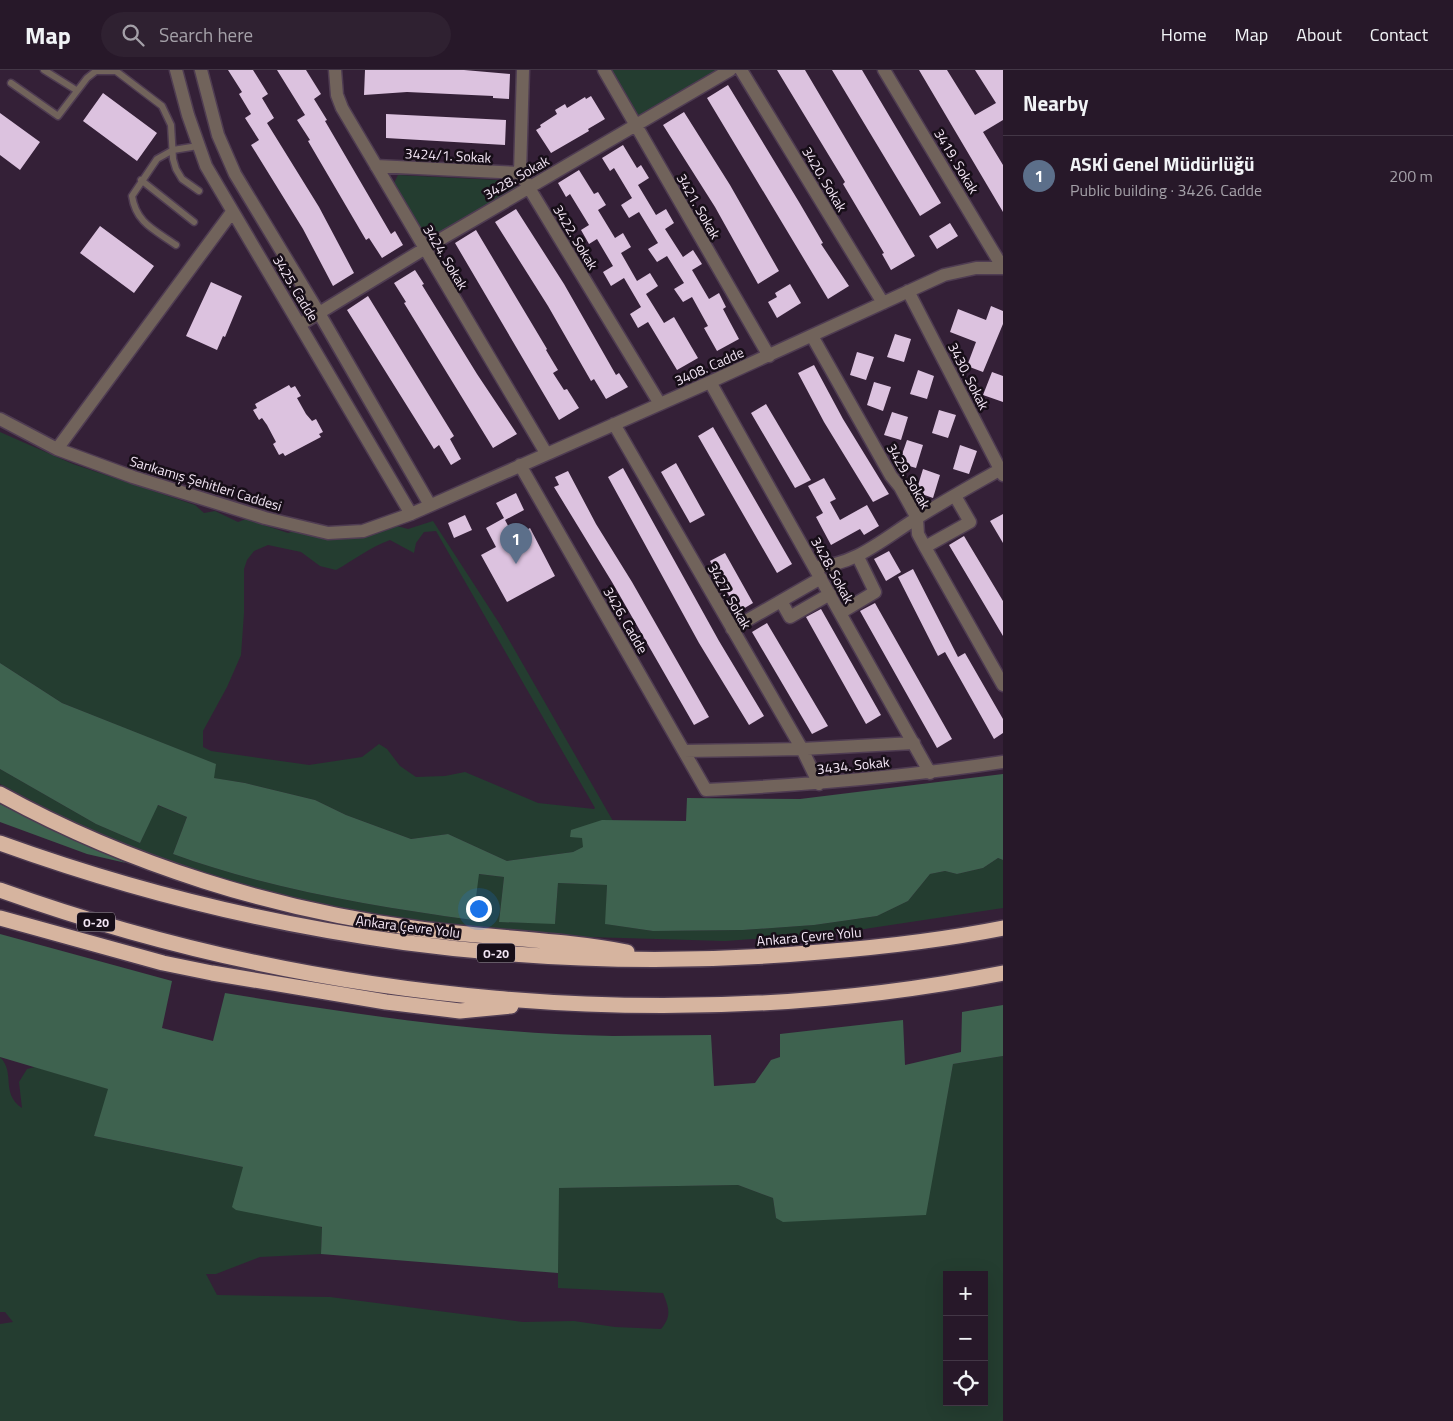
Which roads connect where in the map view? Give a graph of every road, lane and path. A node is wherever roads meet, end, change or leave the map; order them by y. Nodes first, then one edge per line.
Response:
1 (44, 70) edge
2 (176, 70) edge
3 (201, 70) edge
4 (334, 70) edge
5 (524, 70) edge
6 (604, 70) edge
7 (730, 70) edge
8 (741, 70) edge
9 (884, 70) edge
10 (11, 84) dead end
11 (76, 90) junction
12 (635, 125) junction
13 (198, 146) junction
14 (172, 150) junction
15 (376, 166) junction
16 (520, 173) junction
17 (142, 180) junction
18 (528, 187) junction
19 (199, 191) dead end
20 (232, 212) junction
21 (194, 222) dead end
22 (176, 245) dead end
23 (424, 249) junction
24 (1003, 268) edge
25 (908, 291) junction
26 (882, 303) junction
27 (319, 313) junction
28 (301, 324) junction
29 (812, 336) junction
30 (768, 356) junction
31 (710, 382) junction
32 (660, 404) junction
33 (0, 419) edge
34 (614, 424) junction
35 (57, 449) junction
36 (546, 454) junction
37 (520, 465) junction
38 (1002, 472) edge
39 (955, 496) junction
40 (430, 505) junction
41 (411, 514) junction
42 (917, 518) junction
43 (924, 547) junction
44 (858, 557) junction
45 (818, 572) junction
46 (830, 594) junction
47 (781, 601) junction
48 (840, 613) junction
49 (732, 629) junction
50 (1003, 685) edge
51 (914, 743) junction
52 (802, 749) junction
53 (684, 751) junction
54 (1003, 762) edge
55 (930, 773) junction
56 (819, 784) junction
57 (706, 790) joint
58 (0, 794) edge
59 (0, 843) edge
60 (0, 890) edge
61 (0, 918) edge
62 (1003, 928) edge
63 (668, 960) junction
64 (1003, 973) edge
65 (565, 1002) junction

1 - 11 lane
2 - 13 street, 3425. Cadde
3 - 27 street, 3425. Cadde
4 - 15 street, 3424. Sokak
5 - 16 street
6 - 12 street, 3421. Sokak
7 - 12 street, 3428. Sokak
8 - 26 street, 3420. Sokak
9 - 24 street, 3419. Sokak
10 - 11 lane
11 - 14 lane
12 - 18 street, 3428. Sokak
12 - 30 street, 3421. Sokak
13 - 14 lane
13 - 20 street, 3425. Cadde
14 - 17 lane
14 - 19 lane
15 - 16 street, 3424/1. Sokak
15 - 23 street, 3424. Sokak
16 - 18 street, 3422. Sokak
17 - 21 lane
17 - 22 lane
18 - 23 street, 3428. Sokak
18 - 32 street, 3422. Sokak
20 - 28 street, 3425. Cadde
20 - 35 street
23 - 27 street, 3428. Sokak
23 - 36 street, 3424. Sokak
24 - 25 street, 3408. Cadde
25 - 26 street, 3408. Cadde
25 - 38 street, 3430. Sokak
26 - 29 street, 3408. Cadde
27 - 28 street, 3428. Sokak
27 - 40 street, 3425. Cadde
28 - 41 street, 3425. Cadde
29 - 30 street, 3408. Cadde
29 - 42 street, 3429. Sokak
30 - 31 street, 3408. Cadde
31 - 32 street, 3408. Cadde
31 - 45 street, 3428. Sokak
32 - 34 street, 3408. Cadde
33 - 35 street, Sarıkamış Şehitleri Caddesi
34 - 36 street, 3408. Cadde
34 - 49 street, 3427. Sokak
35 - 41 street, Sarıkamış Şehitleri Caddesi
36 - 37 street, 3408. Cadde
37 - 40 street, 3408. Cadde
37 - 53 street, 3426. Cadde
38 - 39 street
39 - 42 street
39 - 43 street
40 - 41 street, Sarıkamış Şehitleri Caddesi
42 - 43 street, 3429. Sokak
42 - 44 street
43 - 50 street, 3429. Sokak
44 - 45 street
44 - 48 street
45 - 46 street, 3428. Sokak
45 - 47 street
46 - 47 street
46 - 48 street, 3428. Sokak
47 - 49 street
48 - 51 street, 3428. Sokak
49 - 52 street, 3427. Sokak
51 - 52 street
51 - 55 street, 3428. Sokak
52 - 53 street
52 - 56 street, 3427. Sokak
53 - 57 street, 3426. Cadde
54 - 55 street, 3434. Sokak
55 - 56 street, 3434. Sokak
56 - 57 street, 3434. Sokak
58 - 63 highway
59 - 63 highway, Ankara Çevre Yolu / O-20
60 - 65 highway, O-20
61 - 65 highway
62 - 63 highway, Ankara Çevre Yolu / O-20
64 - 65 highway, O-20

